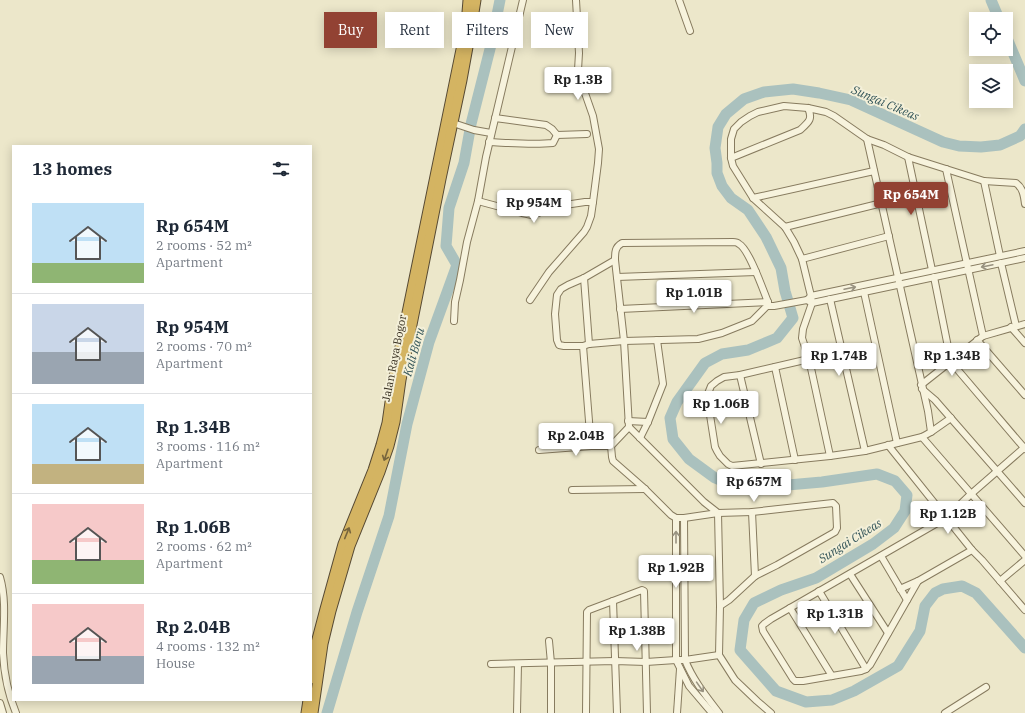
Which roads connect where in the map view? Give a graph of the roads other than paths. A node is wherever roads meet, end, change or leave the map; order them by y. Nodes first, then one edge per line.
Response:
1 (468, 0) edge
2 (476, 0) edge
3 (523, 0) edge
4 (576, 0) edge
5 (679, 0) edge
6 (690, 31) dead end
7 (808, 108) junction
8 (495, 118) junction
9 (453, 123) junction
10 (491, 133) junction
11 (587, 134) dead end
12 (558, 135) junction
13 (868, 139) junction
14 (489, 142) junction
15 (908, 157) junction
16 (731, 158) junction
17 (946, 169) junction
18 (874, 171) junction
19 (984, 181) junction
20 (753, 198) junction
21 (478, 201) junction
22 (593, 202) junction
23 (882, 203) junction
24 (1025, 204) edge
25 (784, 227) junction
26 (889, 236) junction
27 (1025, 251) edge
28 (1025, 258) edge
29 (802, 259) junction
30 (615, 260) junction
31 (1000, 260) junction
32 (967, 263) junction
33 (932, 270) junction
34 (968, 270) junction
35 (756, 272) junction
36 (617, 277) junction
37 (934, 277) junction
38 (584, 278) junction
39 (898, 278) junction
40 (900, 284) junction
41 (864, 292) junction
42 (830, 299) junction
43 (530, 300) dead end
44 (810, 300) junction
45 (767, 304) junction
46 (620, 309) junction
47 (454, 321) dead end
48 (1025, 324) edge
49 (1014, 327) junction
50 (983, 336) junction
51 (657, 340) junction
52 (977, 340) junction
53 (624, 341) junction
54 (1025, 343) edge
55 (586, 345) junction
56 (809, 359) junction
57 (951, 362) junction
58 (775, 367) junction
59 (740, 375) junction
60 (922, 387) junction
61 (1025, 395) edge
62 (951, 418) junction
63 (628, 421) junction
64 (648, 422) junction
65 (629, 428) junction
66 (931, 432) junction
67 (922, 437) junction
68 (640, 438) junction
69 (897, 443) junction
70 (591, 446) junction
71 (611, 446) junction
72 (888, 446) junction
73 (1025, 448) edge
74 (539, 450) dead end
75 (865, 451) junction
76 (830, 456) junction
77 (795, 460) junction
78 (761, 464) junction
79 (997, 471) junction
80 (645, 489) junction
81 (572, 490) dead end
82 (971, 494) junction
83 (1025, 503) edge
84 (752, 512) junction
85 (718, 513) junction
86 (676, 518) junction
87 (684, 518) junction
88 (946, 518) junction
89 (972, 550) junction
90 (881, 556) junction
91 (1025, 556) edge
92 (1025, 560) edge
93 (850, 574) junction
94 (755, 576) junction
95 (0, 577) edge
96 (918, 581) junction
97 (1000, 581) junction
98 (900, 589) junction
99 (820, 591) junction
100 (907, 600) junction
101 (613, 601) junction
102 (720, 606) junction
103 (790, 608) junction
104 (1025, 610) edge
105 (888, 633) junction
106 (549, 641) dead end
107 (720, 655) junction
108 (676, 660) junction
109 (685, 660) junction
110 (615, 661) junction
111 (587, 662) junction
112 (646, 662) junction
113 (551, 663) junction
114 (491, 664) dead end
115 (518, 664) junction
116 (680, 668) junction
117 (866, 669) junction
118 (312, 672) edge
119 (832, 676) junction
120 (689, 686) junction
121 (986, 687) dead end
122 (679, 690) junction
123 (12, 699) edge
124 (13, 701) edge
125 (308, 701) edge
126 (0, 703) edge
127 (3, 713) edge
128 (16, 713) edge
129 (306, 713) edge
130 (313, 713) edge
131 (517, 713) edge
132 (551, 713) edge
133 (586, 713) edge
134 (617, 713) edge
135 (647, 713) edge
136 (677, 713) edge
137 (712, 713) edge
138 (719, 713) edge
139 (771, 713) edge
140 (945, 713) edge

118 -> 1 highway, Jalan Raya Bogor
2 - 9 highway, Jalan Raya Bogor
3 - 8 street
4 - 22 street
5 - 6 street
7 - 13 street
7 - 16 street
7 - 16 street
8 - 10 street
8 - 12 street
9 - 10 street
9 -> 130 highway, Jalan Raya Bogor
10 - 14 street
11 - 12 street
12 - 14 street
13 - 15 street
13 - 18 street
14 - 21 street
15 - 17 street
15 - 33 street
16 - 20 street
17 - 19 street
17 - 32 street
18 - 20 street
18 - 23 street
19 - 24 street
19 - 31 street
20 - 25 street
21 - 22 street
21 - 47 street
22 - 43 street
23 - 25 street
23 - 26 street
25 - 29 street
26 - 29 street
26 - 39 street
27 - 31 street
28 - 31 street
29 - 44 street
30 - 35 street
30 - 36 street
30 - 38 street
31 - 32 street
31 -> 34 street
31 - 49 street
32 - 33 street
32 - 34 street
33 - 39 street
34 - 37 street
34 - 50 street
35 - 36 street
35 - 45 street
36 - 46 street
37 - 40 street
37 - 57 street
38 - 55 street
38 - 55 street
39 - 40 street
44 -> 39 street
40 - 41 street
40 - 60 street
41 - 42 street
41 - 69 street
42 - 44 street
42 - 75 street
44 - 45 street
44 - 56 street
45 - 46 street
45 - 51 street
46 - 53 street
48 - 49 street
49 - 50 street
49 - 54 street
50 - 52 street
51 - 53 street
51 - 64 street
52 - 57 street
52 - 61 street
53 - 55 street
53 - 63 street
55 - 70 street
56 - 58 street
56 - 76 street
57 - 60 street
57 - 73 street
58 - 59 street
58 - 77 street
59 - 78 street
59 - 78 street
60 - 62 street
60 - 66 street
62 - 66 street
62 - 79 street
63 - 64 street
63 - 65 street
64 - 68 street
65 - 68 street
65 - 71 street
66 - 67 street
67 - 69 street
67 - 82 street
68 - 85 street
69 - 72 street
70 - 71 street
70 - 74 street
71 - 80 street
72 - 75 street
72 - 88 street
73 - 79 street
75 - 76 street
76 - 77 street
77 - 78 street
79 - 82 street
79 - 83 street
80 - 81 street
80 - 86 street
82 - 88 street
82 - 91 street
84 - 85 street
84 - 94 street
84 - 94 street
85 - 87 street
85 - 102 street
86 - 87 street
108 -> 86 street
87 - 109 street
88 - 89 street
88 - 90 street
89 - 96 street
89 - 97 street
90 - 93 street
90 - 98 street
92 - 97 street
93 - 99 street
93 - 105 street
94 - 102 street
95 - 123 street
96 - 98 street
96 - 100 street
97 - 104 street
98 - 100 street
99 - 103 street
99 - 117 street
100 - 105 street
101 - 110 street
101 - 111 street
101 - 112 street
102 - 107 street
103 - 119 street
103 - 119 street
105 - 117 street
106 - 113 street
107 - 109 street
107 - 139 street
108 - 109 street
108 - 112 street
108 - 116 street
109 -> 138 street
110 - 111 street
110 - 112 street
110 - 134 street
111 - 113 street
111 - 133 street
112 - 135 street
113 - 115 street
113 - 132 street
114 - 115 street
115 - 131 street
116 - 120 street
116 - 122 street
117 - 119 street
120 - 122 street
120 - 137 street
121 - 140 street
122 - 136 street
124 - 128 street
125 - 129 highway
126 - 127 street

